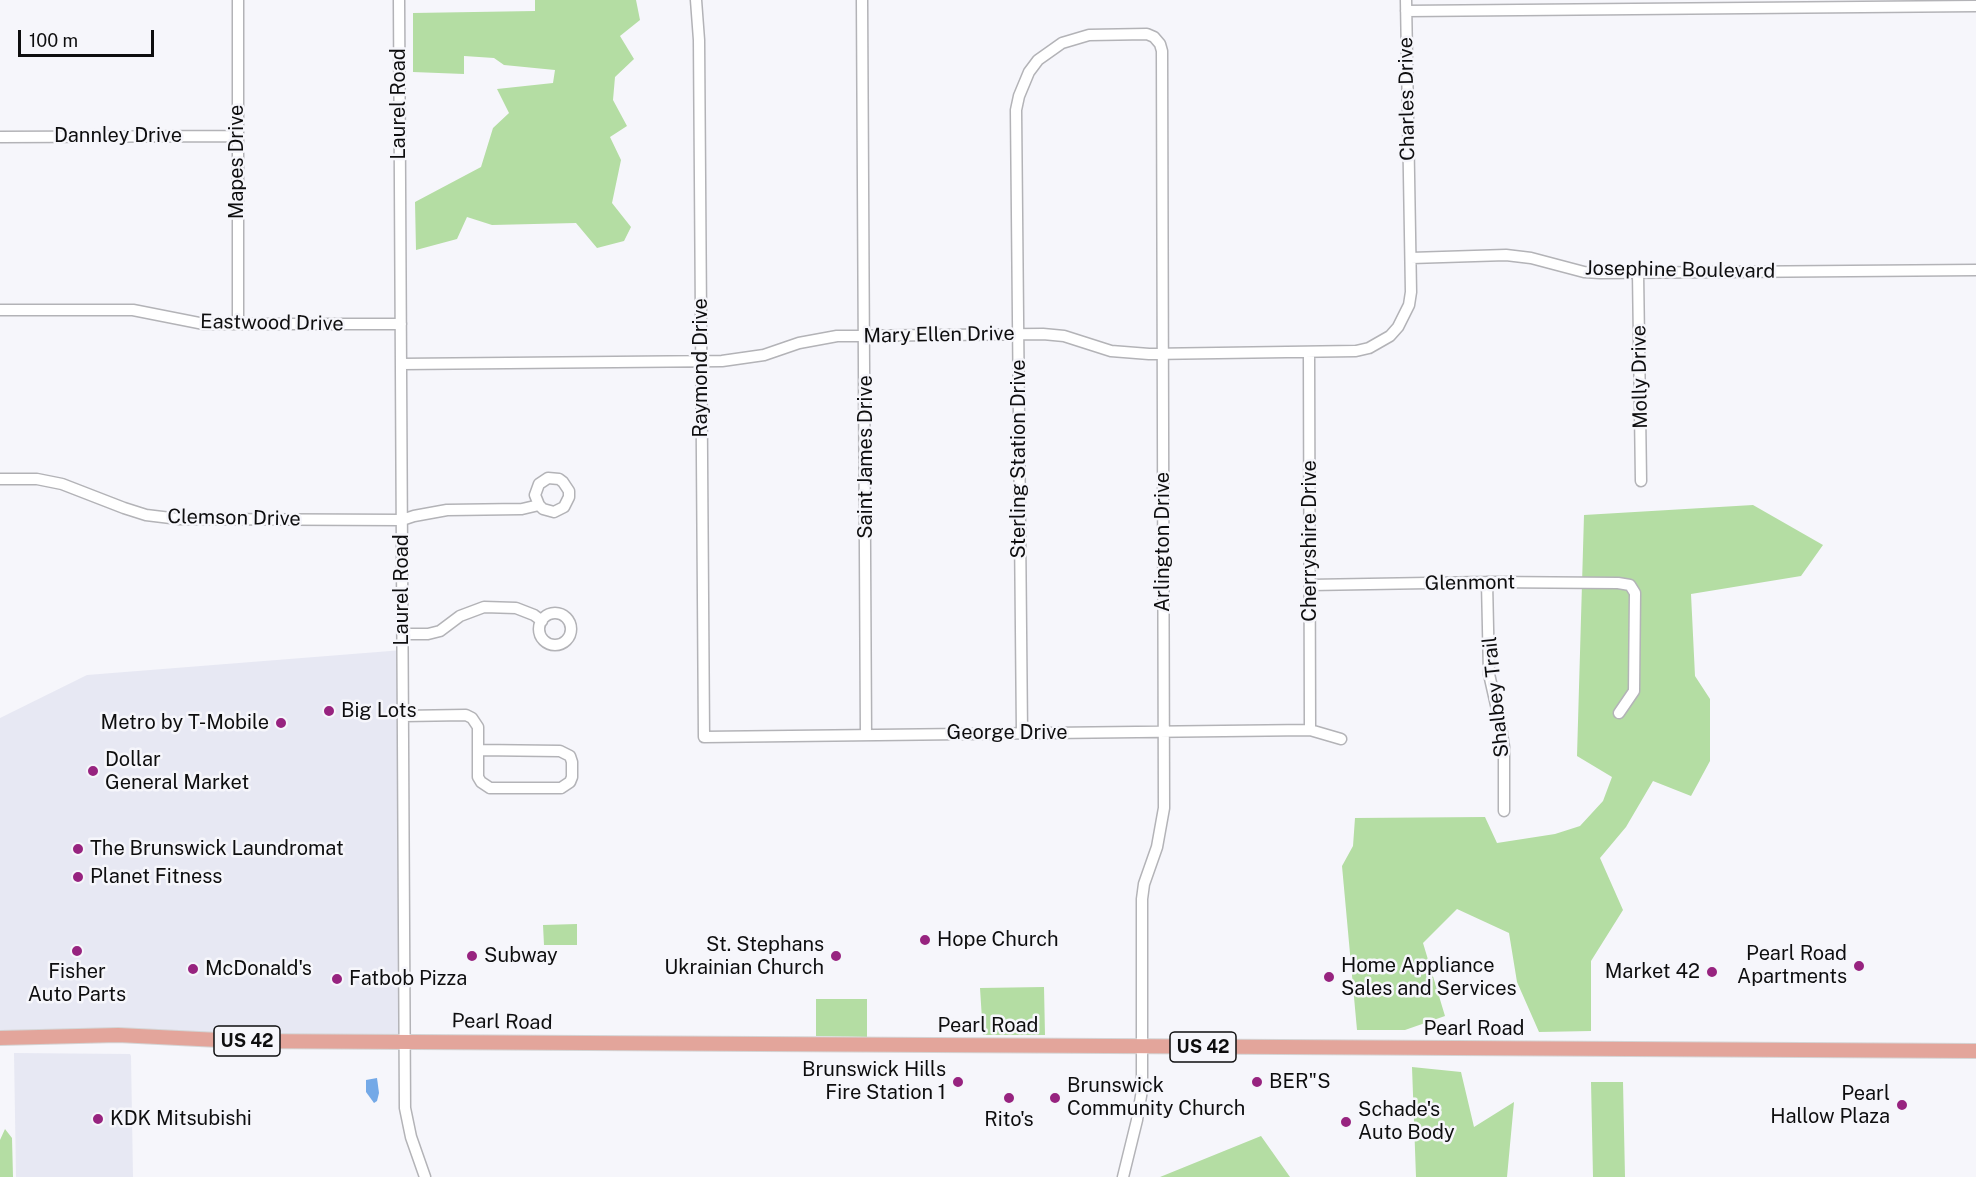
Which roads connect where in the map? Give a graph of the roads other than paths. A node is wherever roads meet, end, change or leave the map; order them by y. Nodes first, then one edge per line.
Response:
1 (238, 0) edge
2 (399, 0) edge
3 (696, 0) edge
4 (862, 0) edge
5 (1406, 6) edge
6 (1976, 6) edge
7 (1154, 38) joint
8 (237, 136) junction
9 (0, 137) edge
10 (1411, 258) junction
11 (1976, 270) edge
12 (1638, 272) junction
13 (0, 310) edge
14 (238, 324) junction
15 (401, 324) junction
16 (1018, 334) junction
17 (865, 336) junction
18 (1309, 352) junction
19 (1162, 354) junction
20 (701, 361) junction
21 (401, 364) junction
22 (0, 479) edge
23 (1641, 481) dead end
24 (539, 505) dead end
25 (402, 520) junction
26 (1487, 582) junction
27 (1310, 585) junction
28 (542, 621) dead end
29 (403, 634) junction
30 (1619, 713) dead end
31 (403, 716) junction
32 (1310, 730) junction
33 (1164, 732) junction
34 (1022, 733) junction
35 (866, 735) junction
36 (704, 737) joint
37 (1341, 740) dead end
38 (478, 750) junction
39 (1504, 811) dead end
40 (0, 1038) edge
41 (404, 1041) junction
42 (1143, 1047) junction
43 (1976, 1051) edge
44 (425, 1177) edge
45 (1123, 1177) edge

1 - 8 street, Mapes Drive
2 - 15 street, Laurel Road
3 - 20 street, Raymond Drive
4 - 17 street, Saint James Drive
5 - 6 street
5 - 10 street, Charles Drive
7 - 16 street, Sterling Station Drive
7 - 19 street, Arlington Drive
8 - 9 street, Dannley Drive
8 - 14 street, Mapes Drive
10 - 12 street, Josephine Boulevard
10 - 18 street, Mary Ellen Drive
11 - 12 street, Josephine Boulevard
12 - 23 street, Molly Drive
13 - 14 street, Eastwood Drive
14 - 15 street, Eastwood Drive
15 - 21 street, Laurel Road
16 - 17 street, Mary Ellen Drive
16 - 19 street, Mary Ellen Drive
16 - 34 street, Sterling Station Drive
17 - 20 street, Mary Ellen Drive
17 - 35 street, Saint James Drive
18 - 19 street, Mary Ellen Drive
18 - 27 street, Cherryshire Drive
19 - 33 street, Arlington Drive
20 - 21 street, Mary Ellen Drive
20 - 36 street, Raymond Drive
21 - 25 street, Laurel Road
22 - 25 street, Clemson Drive
24 - 25 street, Clemson Drive
25 - 29 street, Laurel Road
26 - 27 street, Glenmont
26 - 30 street, Glenmont
26 - 39 street, Shalbey Trail
27 - 32 street, Cherryshire Drive
28 - 29 street
29 - 31 street, Laurel Road
31 - 38 street
31 - 41 street, Laurel Road
32 - 33 street, George Drive
32 - 37 street, George Drive
33 - 34 street, George Drive
33 - 42 street, Arlington Drive
34 - 35 street, George Drive
35 - 36 street, George Drive
38 - 38 street
40 - 41 main road, Pearl Road / US 42
41 - 42 main road, Pearl Road / US 42
41 - 44 street, Laurel Road
42 - 43 main road, Pearl Road / US 42
42 - 45 street, Arlington Drive

